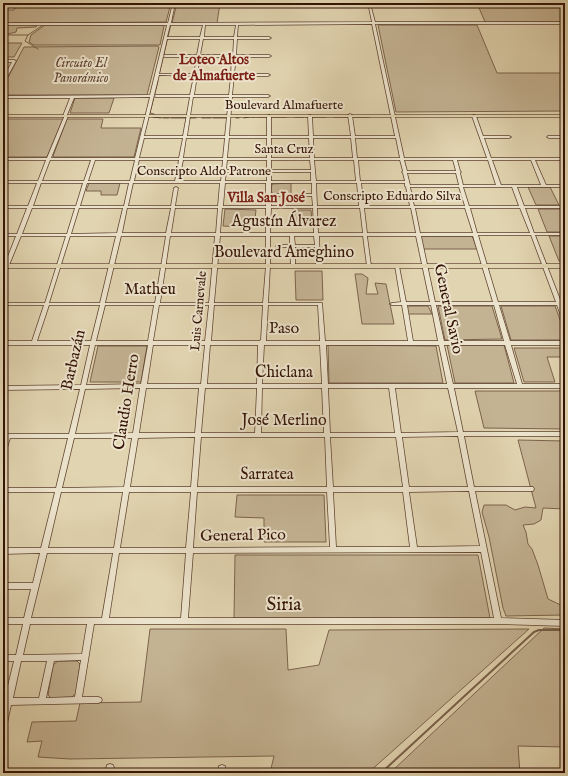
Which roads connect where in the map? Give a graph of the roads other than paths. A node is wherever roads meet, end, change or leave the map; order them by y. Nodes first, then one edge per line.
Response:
1 (174, 3) edge
2 (369, 3) edge
3 (169, 23) junction
4 (3, 24) edge
5 (204, 24) dead end
6 (237, 24) dead end
7 (373, 24) junction
8 (565, 24) edge
9 (168, 38) dead end
10 (201, 38) junction
11 (235, 38) junction
12 (269, 38) dead end
13 (165, 56) dead end
14 (198, 56) junction
15 (234, 56) junction
16 (269, 56) dead end
17 (3, 61) edge
18 (160, 75) dead end
19 (195, 75) junction
20 (232, 75) junction
21 (268, 75) dead end
22 (4, 77) edge
23 (3, 81) edge
24 (154, 96) junction
25 (191, 96) junction
26 (230, 96) junction
27 (268, 96) dead end
28 (3, 97) edge
29 (72, 97) junction
30 (350, 115) junction
31 (392, 115) junction
32 (3, 116) edge
33 (65, 116) junction
34 (148, 116) junction
35 (188, 116) junction
36 (228, 116) junction
37 (269, 116) junction
38 (310, 116) junction
39 (474, 116) junction
40 (565, 116) edge
41 (143, 137) junction
42 (185, 137) junction
43 (226, 137) junction
44 (270, 137) junction
45 (311, 137) junction
46 (397, 137) junction
47 (482, 137) junction
48 (509, 137) dead end
49 (549, 137) dead end
50 (353, 138) junction
51 (565, 138) edge
52 (4, 159) edge
53 (48, 159) junction
54 (93, 159) junction
55 (138, 159) junction
56 (182, 159) junction
57 (224, 159) junction
58 (269, 159) junction
59 (312, 159) junction
60 (401, 159) junction
61 (455, 159) junction
62 (490, 159) junction
63 (532, 159) junction
64 (565, 159) edge
65 (355, 160) junction
66 (3, 164) edge
67 (224, 171) junction
68 (269, 171) junction
69 (313, 171) junction
70 (404, 172) junction
71 (459, 172) junction
72 (3, 182) edge
73 (40, 182) junction
74 (86, 182) junction
75 (132, 182) junction
76 (177, 182) junction
77 (222, 182) junction
78 (269, 182) junction
79 (314, 182) junction
80 (358, 182) junction
81 (406, 184) junction
82 (461, 186) junction
83 (499, 186) junction
84 (514, 186) junction
85 (544, 186) junction
86 (565, 186) edge
87 (176, 188) dead end
88 (269, 195) junction
89 (314, 195) junction
90 (3, 207) edge
91 (30, 207) junction
92 (78, 207) junction
93 (125, 207) junction
94 (173, 207) junction
95 (220, 207) junction
96 (268, 207) junction
97 (314, 207) junction
98 (411, 207) junction
99 (522, 207) junction
100 (565, 207) edge
101 (362, 208) junction
102 (468, 208) junction
103 (316, 234) junction
104 (475, 234) junction
105 (532, 234) junction
106 (565, 234) edge
107 (3, 235) edge
108 (20, 235) junction
109 (69, 235) junction
110 (118, 235) junction
111 (169, 235) junction
112 (218, 235) junction
113 (268, 235) junction
114 (292, 235) junction
115 (365, 235) junction
116 (417, 235) junction
117 (278, 246) dead end
118 (293, 246) junction
119 (317, 246) junction
120 (5, 266) edge
121 (59, 266) junction
122 (111, 266) junction
123 (164, 266) junction
124 (215, 266) junction
125 (268, 266) junction
126 (293, 266) junction
127 (318, 266) junction
128 (369, 266) junction
129 (397, 266) junction
130 (424, 266) junction
131 (485, 266) junction
132 (544, 266) junction
133 (565, 266) edge
134 (3, 276) edge
135 (101, 303) junction
136 (157, 303) junction
137 (212, 303) junction
138 (496, 303) junction
139 (562, 303) edge
140 (3, 304) edge
141 (47, 304) junction
142 (265, 304) junction
143 (392, 304) dead end
144 (404, 304) junction
145 (433, 304) junction
146 (565, 319) edge
147 (151, 342) junction
148 (208, 342) junction
149 (262, 342) junction
150 (411, 342) junction
151 (441, 342) junction
152 (507, 342) junction
153 (565, 342) edge
154 (3, 343) edge
155 (34, 343) junction
156 (92, 343) junction
157 (323, 343) junction
158 (520, 385) junction
159 (144, 386) junction
160 (203, 386) junction
161 (259, 386) junction
162 (325, 386) junction
163 (392, 386) junction
164 (450, 386) junction
165 (565, 386) edge
166 (82, 387) junction
167 (3, 388) edge
168 (258, 434) junction
169 (327, 434) junction
170 (398, 434) junction
171 (565, 434) edge
172 (70, 435) junction
173 (136, 435) junction
174 (198, 435) junction
175 (461, 435) junction
176 (5, 436) edge
177 (3, 451) edge
178 (330, 488) junction
179 (406, 488) junction
180 (471, 488) junction
181 (58, 489) junction
182 (127, 489) junction
183 (194, 489) junction
184 (531, 489) dead end
185 (3, 490) edge
186 (333, 549) junction
187 (414, 549) junction
188 (484, 549) junction
189 (189, 550) junction
190 (3, 551) edge
191 (43, 551) junction
192 (116, 552) junction
193 (3, 586) edge
194 (35, 586) junction
195 (3, 621) edge
196 (27, 621) junction
197 (91, 621) junction
198 (105, 621) junction
199 (184, 621) junction
200 (498, 621) junction
201 (565, 623) edge
202 (51, 657) junction
203 (85, 657) junction
204 (3, 658) edge
205 (19, 658) junction
206 (78, 700) junction
207 (98, 700) dead end
208 (42, 701) junction
209 (6, 702) edge
210 (3, 723) edge

1 - 3 street, Barbazán
2 - 7 street, General Savio
3 - 4 street
3 - 7 street
3 - 24 street, Barbazán
5 - 10 street
6 - 11 street, Luis Carnevale
7 - 8 street
7 - 31 street, General Savio
9 - 10 street
10 - 11 street
10 - 14 street
11 - 12 street
11 - 15 street, Luis Carnevale
13 - 14 street
14 - 15 street
14 - 19 street
15 - 16 street
15 - 20 street, Luis Carnevale
17 - 22 street
18 - 19 street
19 - 20 street
19 - 25 street
20 - 21 street
20 - 26 street, Luis Carnevale
22 - 23 street
24 - 25 street
24 - 29 street
24 - 34 street, Barbazán
25 - 26 street
25 - 35 street
26 - 27 street
26 - 36 street, Luis Carnevale
28 - 29 street
29 - 33 street
30 - 31 main road, Boulevard Almafuerte
30 - 38 main road, Boulevard Almafuerte
30 - 50 street
31 - 39 main road, Boulevard Almafuerte
31 - 46 street, General Savio
32 - 33 main road, Boulevard Almafuerte
33 - 34 main road, Boulevard Almafuerte
33 - 53 street
34 - 35 main road, Boulevard Almafuerte
34 - 41 street, Barbazán
35 - 36 main road, Boulevard Almafuerte
35 - 42 street
36 - 37 main road, Boulevard Almafuerte
36 - 43 street, Luis Carnevale
37 - 38 main road, Boulevard Almafuerte
37 - 44 street
38 - 45 street
39 - 40 main road, Boulevard Almafuerte
39 - 47 street
41 - 42 street
41 - 55 street, Barbazán
42 - 43 street
42 - 56 street
43 - 44 street
43 - 57 street, Luis Carnevale
44 - 45 street
44 - 58 street
45 - 50 street
45 - 59 street
46 - 50 street
46 - 60 street, General Savio
47 - 48 street
47 - 62 street
49 - 51 street
50 - 65 street
52 - 53 street, Santa Cruz
52 - 66 street
53 - 54 street, Santa Cruz
53 - 73 street
54 - 55 street, Santa Cruz
54 - 74 street
55 - 56 street, Santa Cruz
55 - 75 street, Barbazán
56 - 57 street, Santa Cruz
56 - 76 street
57 - 58 street, Santa Cruz
57 - 67 street, Luis Carnevale
58 - 59 street, Santa Cruz
58 - 68 street
59 - 65 street, Santa Cruz
59 - 69 street
60 - 61 street, Santa Cruz
60 - 65 street, Santa Cruz
60 - 70 street, General Savio
61 - 62 street, Santa Cruz
61 - 71 street
62 - 63 street, Santa Cruz
62 - 83 street
63 - 64 street, Santa Cruz
63 - 85 street
65 - 80 street
67 - 68 street
67 - 77 street, Luis Carnevale
68 - 69 street
68 - 78 street
69 - 79 street
70 - 71 street
70 - 81 street, General Savio
71 - 82 street
72 - 73 street, Conscripto Aldo Patrone
73 - 74 street, Conscripto Aldo Patrone
73 - 91 street
74 - 75 street, Conscripto Aldo Patrone
74 - 92 street
75 - 76 street, Conscripto Aldo Patrone
75 - 93 street, Barbazán
76 - 77 street, Conscripto Aldo Patrone
77 - 78 street, Conscripto Aldo Patrone
77 - 95 street, Luis Carnevale
78 - 79 street, Conscripto Aldo Patrone
78 - 88 street
79 - 80 street, Conscripto Aldo Patrone
79 - 89 street
80 - 81 street, Conscripto Aldo Patrone
80 - 101 street
81 - 82 street, Conscripto Aldo Patrone
81 - 98 street, General Savio
82 - 83 street, Conscripto Aldo Patrone
82 - 102 street
83 - 84 street, Conscripto Aldo Patrone
84 - 85 street, Conscripto Aldo Patrone
84 - 99 street
85 - 86 street, Conscripto Aldo Patrone
87 - 94 street, Claudio Herro
88 - 89 street
88 - 96 street
89 - 97 street
90 - 91 street, Conscripto Eduardo Silva
91 - 92 street, Conscripto Eduardo Silva
91 - 108 street
92 - 93 street, Conscripto Eduardo Silva
92 - 109 street
93 - 94 street, Conscripto Eduardo Silva
93 - 110 street, Barbazán
94 - 95 street, Conscripto Eduardo Silva
94 - 111 street, Claudio Herro
95 - 96 street, Conscripto Eduardo Silva
95 - 112 street, Luis Carnevale
96 - 97 street, Conscripto Eduardo Silva
96 - 113 street
97 - 101 street, Conscripto Eduardo Silva
97 - 103 street
98 - 101 street, Conscripto Eduardo Silva
98 - 102 street, Conscripto Eduardo Silva
98 - 116 street, General Savio
99 - 100 street, Conscripto Eduardo Silva
99 - 102 street, Conscripto Eduardo Silva
99 - 105 street
101 - 115 street
102 - 104 street
103 - 114 street, Agustín Álvarez
103 - 115 street, Agustín Álvarez
103 - 119 street
104 - 105 street, Agustín Álvarez
104 - 116 street, Agustín Álvarez
104 - 131 street
105 - 106 street, Agustín Álvarez
105 - 132 street
107 - 108 street, Agustín Álvarez
108 - 109 street, Agustín Álvarez
108 - 120 street
109 - 110 street, Agustín Álvarez
109 - 121 street
110 - 111 street, Agustín Álvarez
110 - 122 street, Barbazán
111 - 112 street, Agustín Álvarez
111 - 123 street, Claudio Herro
112 - 113 street, Agustín Álvarez
112 - 124 street, Luis Carnevale
113 - 114 street, Agustín Álvarez
113 - 125 street
114 - 118 street
115 - 116 street, Agustín Álvarez
115 - 128 street
116 - 130 street, General Savio
117 - 118 street
118 - 119 street
118 - 126 street
119 - 127 street
120 - 121 main road, Boulevard Ameghino
120 - 134 street
121 - 122 main road, Boulevard Ameghino
121 - 141 street
122 - 123 main road, Boulevard Ameghino
122 - 135 street, Barbazán
123 - 124 main road, Boulevard Ameghino
123 - 136 street, Claudio Herro
124 - 125 main road, Boulevard Ameghino
124 - 137 street, Luis Carnevale
125 - 126 main road, Boulevard Ameghino
125 - 142 street
126 - 127 main road, Boulevard Ameghino
127 - 128 main road, Boulevard Ameghino
128 - 129 main road, Boulevard Ameghino
129 - 130 main road, Boulevard Ameghino
129 - 144 street
130 - 131 main road, Boulevard Ameghino
130 - 145 street, General Savio
131 - 132 main road, Boulevard Ameghino
131 - 138 street
132 - 133 main road, Boulevard Ameghino
132 - 139 street
135 - 136 street, Matheu
135 - 141 street, Matheu
135 - 156 street, Barbazán
136 - 137 street, Matheu
136 - 147 street, Claudio Herro
137 - 142 street, Matheu
137 - 148 street, Luis Carnevale
138 - 139 street
138 - 145 street
138 - 152 street
139 - 146 street
140 - 141 street, Matheu
141 - 155 street
142 - 149 street
142 - 157 street, Matheu
143 - 144 street
144 - 145 street
144 - 150 street
145 - 151 street, General Savio
147 - 148 street, Paso
147 - 156 street, Paso
147 - 159 street, Claudio Herro
148 - 149 street, Paso
148 - 160 street, Luis Carnevale
149 - 157 street, Paso
149 - 161 street
150 - 151 street, Paso
150 - 157 street, Paso
151 - 152 street, Paso
151 - 164 street, General Savio
152 - 153 street, Paso
152 - 158 street
154 - 155 street, Paso
155 - 156 street, Paso
156 - 166 street, Barbazán
157 - 162 street
158 - 164 street, Chiclana
158 - 165 street, Chiclana
159 - 160 street, Chiclana
159 - 166 street, Chiclana
159 - 173 street, Claudio Herro
160 - 161 street, Chiclana
160 - 174 street, Luis Carnevale
161 - 162 street, Chiclana
161 - 168 street
162 - 163 street, Chiclana
162 - 169 street
163 - 164 street, Chiclana
163 - 170 street
164 - 175 street, General Savio
166 - 167 street, Chiclana
166 - 172 street, Barbazán
168 - 169 street, José Merlino
168 - 174 street, José Merlino
169 - 170 street, José Merlino
169 - 178 street
170 - 175 street, José Merlino
170 - 179 street
171 - 175 street, José Merlino
172 - 173 street, José Merlino
172 - 176 street, José Merlino
172 - 181 street, Barbazán
173 - 174 street, José Merlino
173 - 182 street, Claudio Herro
174 - 183 street, Luis Carnevale
175 - 180 street, General Savio
176 - 177 street
178 - 179 street, Sarratea
178 - 183 street, Sarratea
178 - 186 street
179 - 180 street, Sarratea
179 - 187 street
180 - 184 street, Sarratea
180 - 188 street, General Savio
181 - 182 street, Sarratea
181 - 185 street, Sarratea
181 - 191 street, Barbazán
182 - 183 street, Sarratea
182 - 192 street, Claudio Herro
183 - 189 street, Luis Carnevale
186 - 187 street, General Pico
186 - 189 street, General Pico
187 - 188 street, General Pico
188 - 200 street, General Savio
189 - 192 street, General Pico
189 - 199 street, Luis Carnevale
190 - 191 street, General Pico
191 - 192 street, General Pico
191 - 194 street, Barbazán
192 - 198 street, Claudio Herro
193 - 194 street
194 - 196 street, Barbazán
195 - 196 street, Siria
196 - 197 street, Siria
196 - 205 street, Barbazán
197 - 198 street, Siria
197 - 203 street
198 - 199 street, Siria
199 - 200 street, Siria
200 - 201 street, Siria
202 - 203 street
202 - 205 street
202 - 208 street
203 - 206 street
204 - 205 street
205 - 209 street, Barbazán
206 - 207 street
206 - 208 street
208 - 209 street
209 - 210 street, Barbazán

